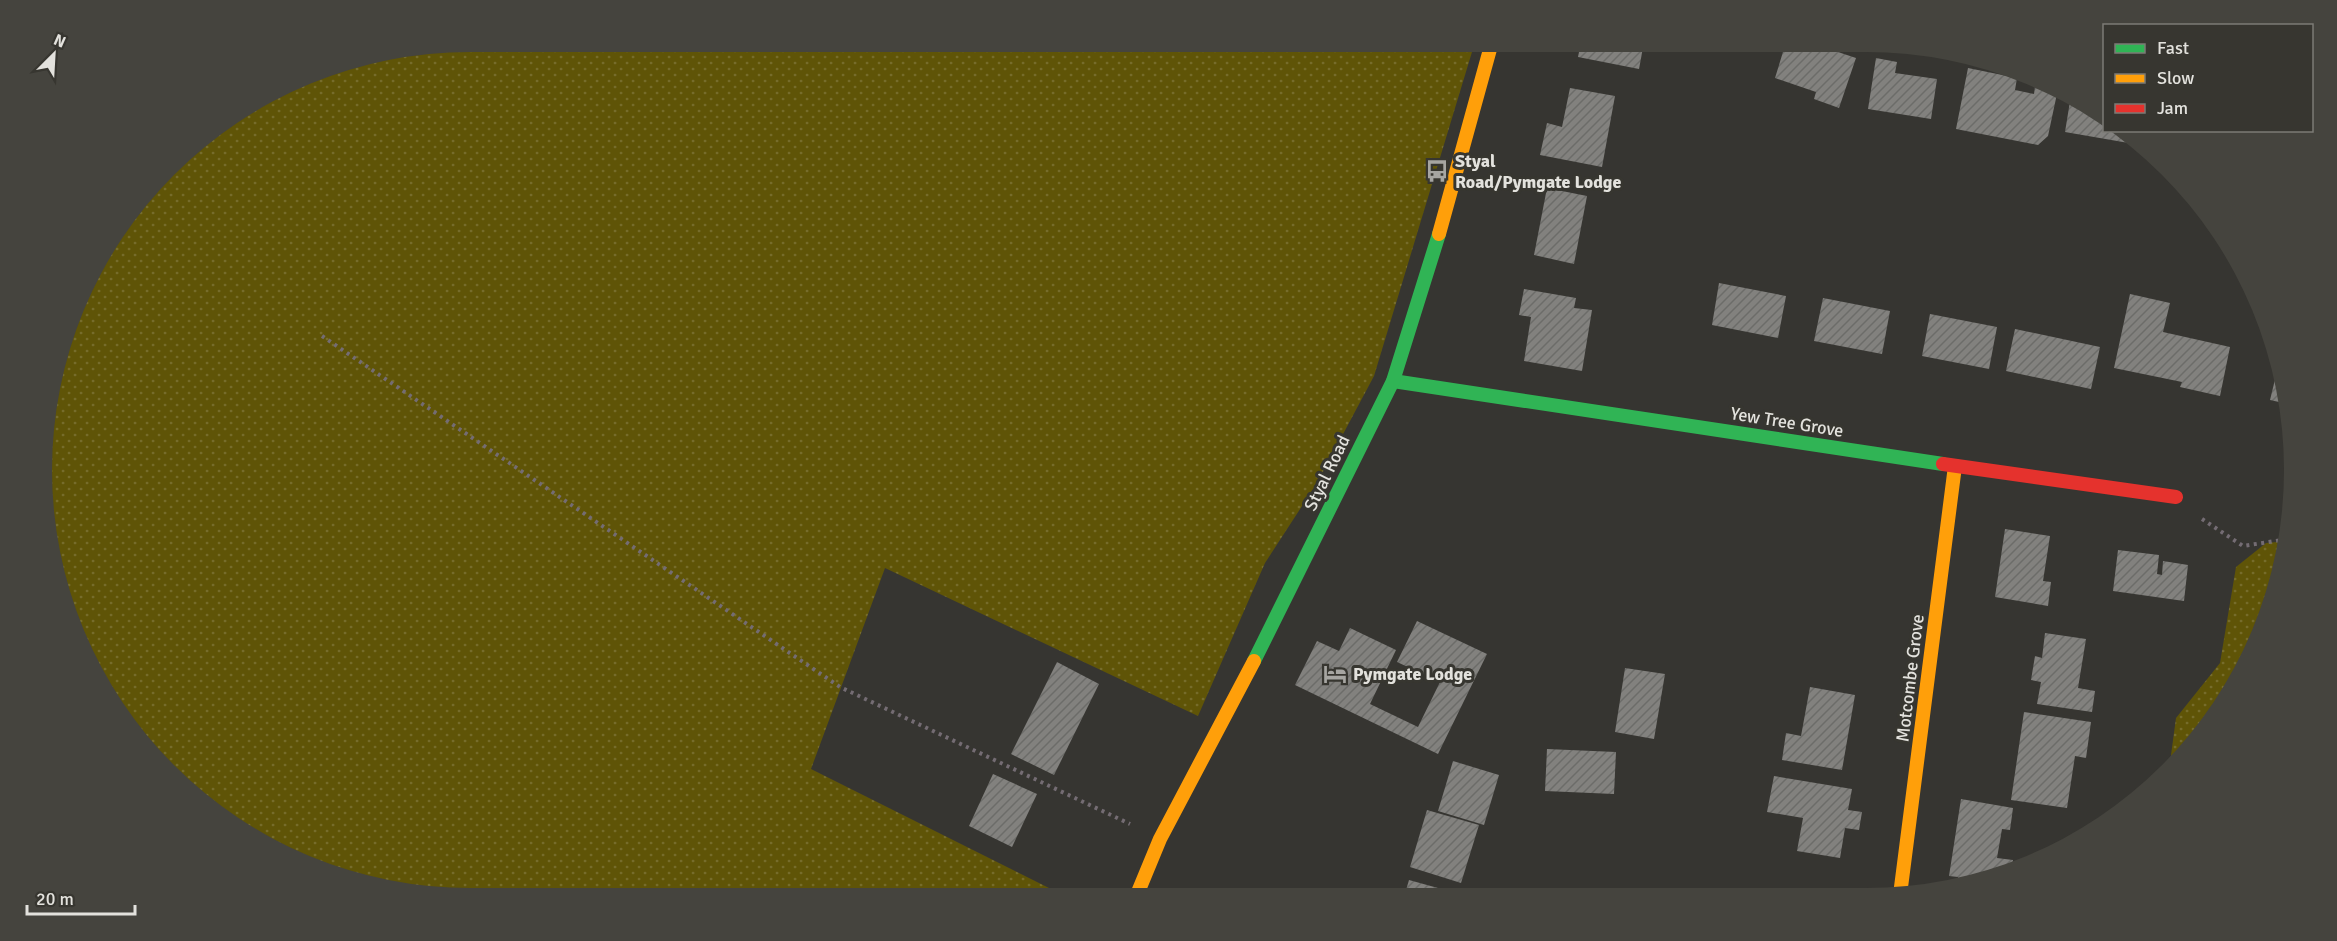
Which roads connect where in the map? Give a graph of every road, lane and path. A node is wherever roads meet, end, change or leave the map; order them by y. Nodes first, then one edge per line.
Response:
1 (1489, 52) edge
2 (322, 336) dead end
3 (1393, 381) junction
4 (1955, 466) junction
5 (2176, 497) joint
6 (2278, 541) edge
7 (1160, 839) junction
8 (1901, 887) edge
9 (1140, 888) edge

1 - 3 street, Styal Road
2 - 7 path
3 - 4 street, Yew Tree Grove
3 - 7 street, Styal Road
4 - 5 street, Yew Tree Grove
4 - 8 street, Motcombe Grove
5 - 6 path
7 - 9 street, Styal Road

